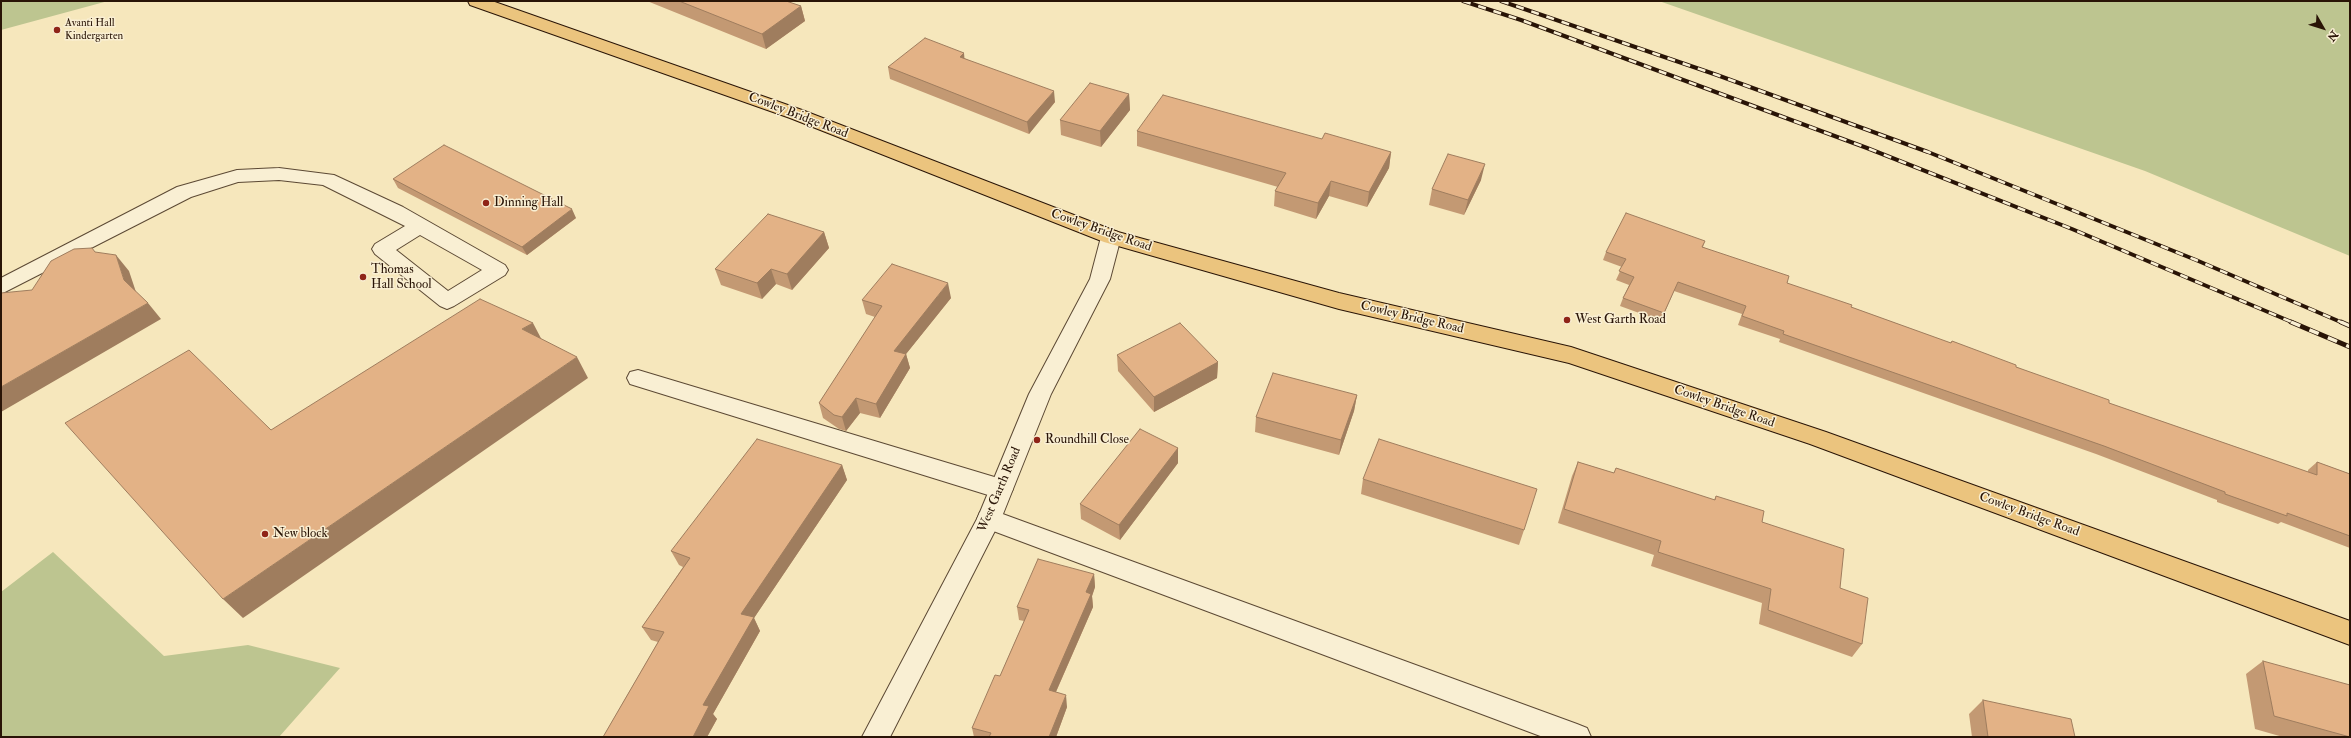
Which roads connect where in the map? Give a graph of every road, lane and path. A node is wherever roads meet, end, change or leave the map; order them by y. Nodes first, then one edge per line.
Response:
1 (476, 1) edge
2 (419, 226) junction
3 (1111, 237) junction
4 (1, 287) edge
5 (638, 378) dead end
6 (1002, 490) junction
7 (989, 519) junction
8 (2350, 633) edge
9 (876, 737) edge
10 (1577, 737) edge

1 - 3 highway, Cowley Bridge Road
2 - 2 street
2 - 4 street
3 - 6 street, West Garth Road
3 - 8 highway, Cowley Bridge Road
5 - 6 street
6 - 7 street, West Garth Road
7 - 9 street, West Garth Road
7 - 10 street

